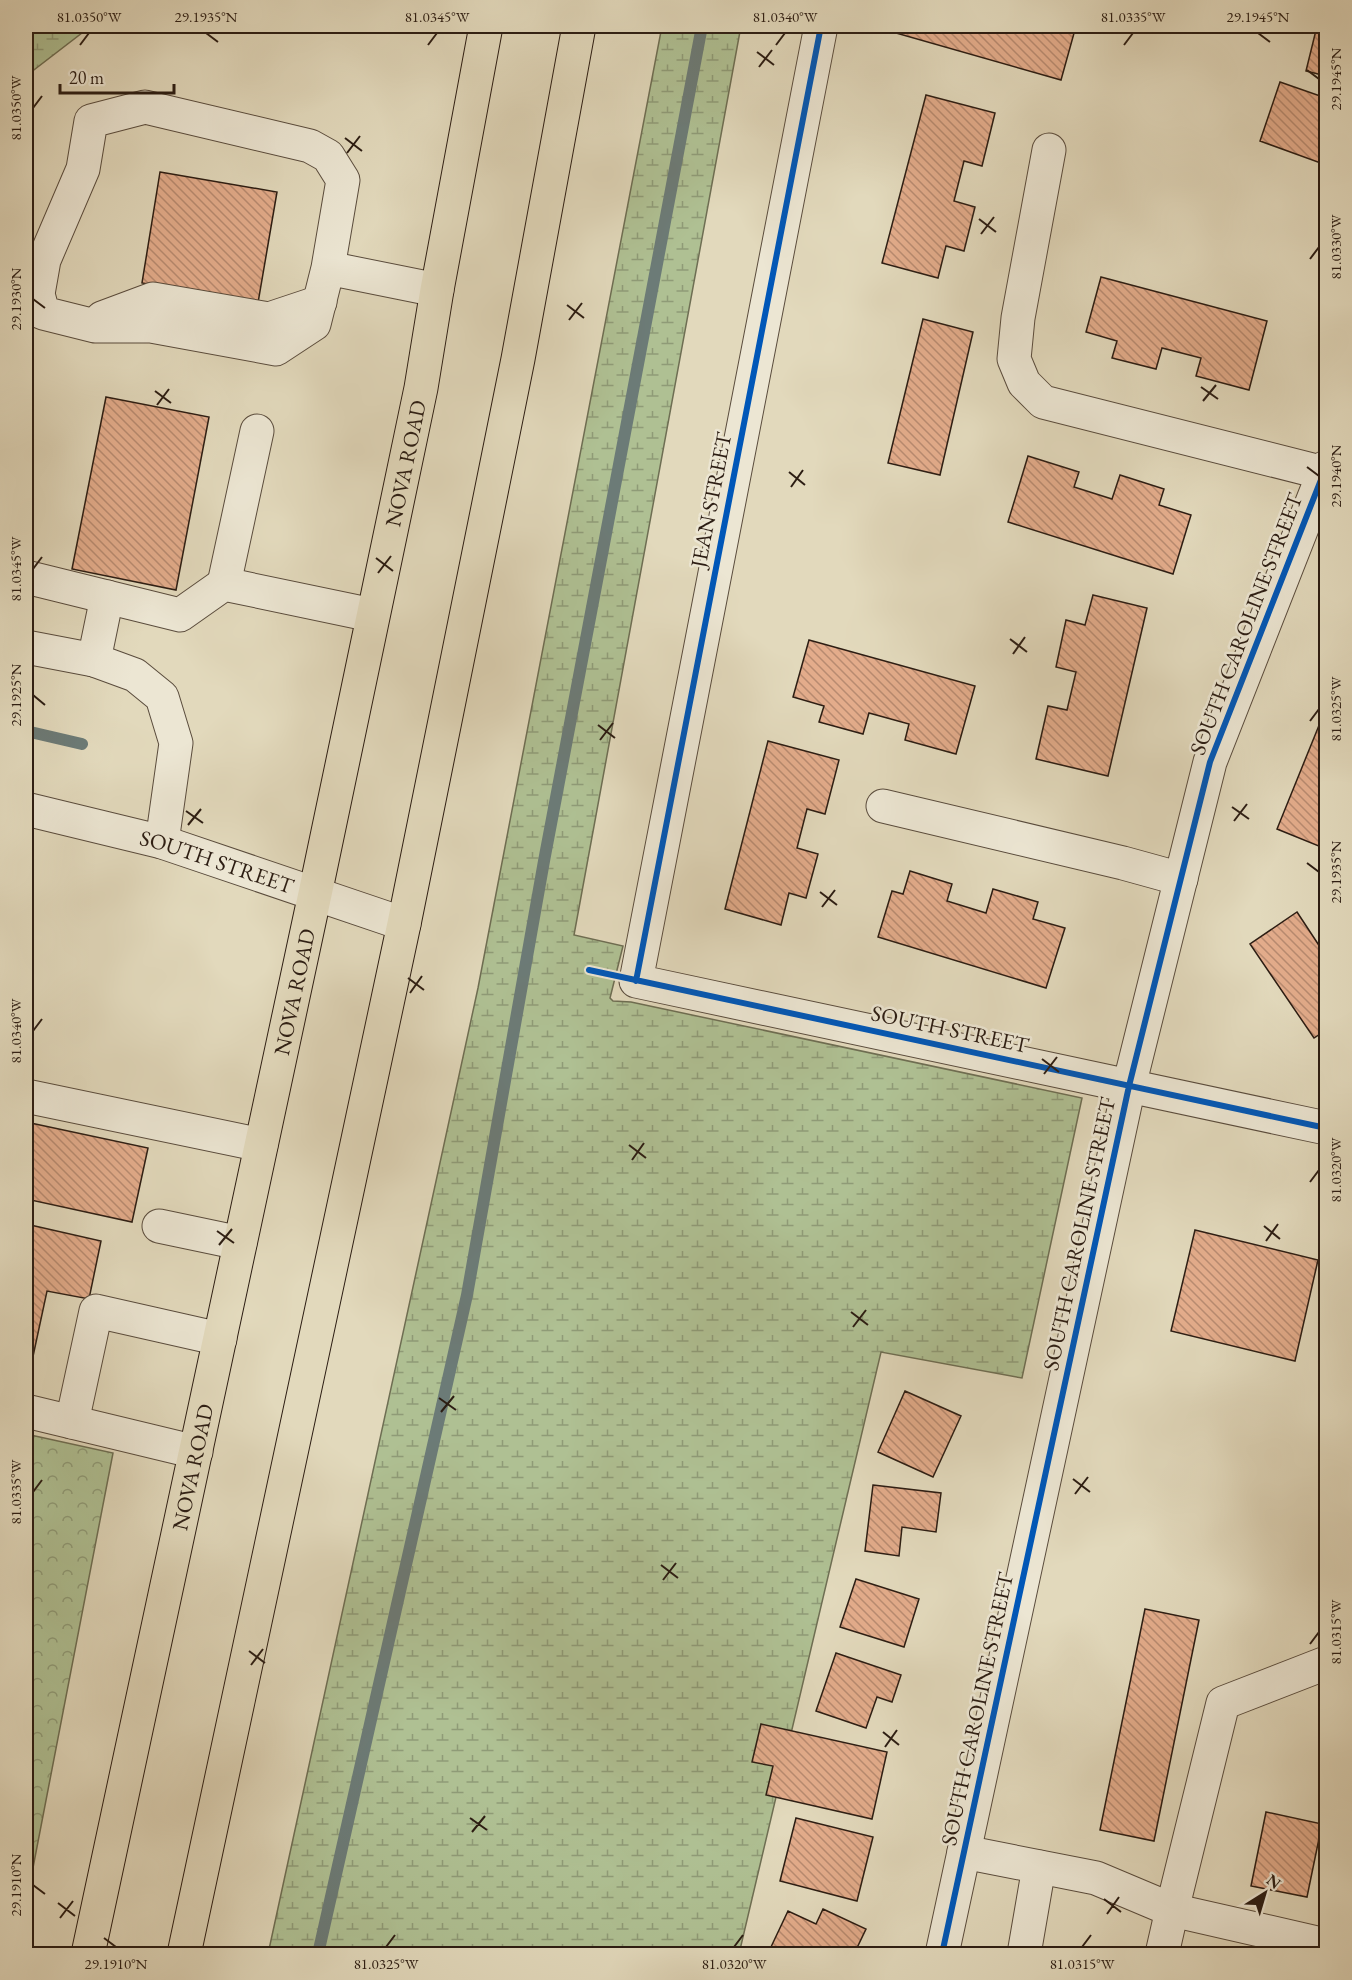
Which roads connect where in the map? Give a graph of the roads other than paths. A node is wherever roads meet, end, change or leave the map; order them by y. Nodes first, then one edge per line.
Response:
1 (486, 26) edge
2 (579, 26) edge
3 (821, 26) edge
4 (1049, 150) dead end
5 (328, 268) junction
6 (437, 290) junction
7 (257, 431) dead end
8 (1325, 470) edge
9 (26, 577) edge
10 (224, 584) junction
11 (108, 597) junction
12 (372, 615) junction
13 (26, 647) edge
14 (94, 660) junction
15 (883, 806) dead end
16 (26, 809) edge
17 (162, 842) junction
18 (1181, 879) junction
19 (315, 894) junction
20 (404, 924) junction
21 (636, 981) joint
22 (1129, 1086) junction
23 (26, 1096) edge
24 (1326, 1128) edge
25 (261, 1145) junction
26 (159, 1226) dead end
27 (240, 1243) junction
28 (220, 1339) junction
29 (26, 1411) edge
30 (72, 1422) junction
31 (196, 1452) junction
32 (1326, 1663) edge
33 (964, 1852) junction
34 (1039, 1867) junction
35 (1172, 1910) junction
36 (1326, 1945) edge
37 (88, 1954) edge
38 (184, 1954) edge
39 (942, 1954) edge
40 (1024, 1954) edge
41 (1162, 1954) edge

1 - 6 main road, NOVA ROAD
2 - 20 main road
3 - 21 street, JEAN STREET
4 - 8 street
5 - 5 street
5 - 6 street
6 - 12 main road, NOVA ROAD
7 - 10 street
8 - 18 street, SOUTH CAROLINE STREET
9 - 11 street
10 - 11 street
10 - 12 street
11 - 14 street
12 - 19 main road, NOVA ROAD
13 - 14 street
14 - 17 street
15 - 18 street
16 - 17 street, SOUTH STREET
17 - 19 street, SOUTH STREET
18 - 22 street, SOUTH CAROLINE STREET
19 - 20 street, SOUTH STREET
19 - 25 main road, NOVA ROAD
20 - 38 main road
21 - 22 street, SOUTH STREET
22 - 24 street, SOUTH STREET
22 - 33 street, SOUTH CAROLINE STREET
23 - 25 street
25 - 27 main road, NOVA ROAD
26 - 27 street
27 - 28 main road, NOVA ROAD
28 - 30 street
28 - 31 main road, NOVA ROAD
29 - 30 street
30 - 31 street
31 - 37 main road, NOVA ROAD
32 - 35 street
33 - 34 street
33 - 39 street, SOUTH CAROLINE STREET
34 - 35 street
34 - 40 street
35 - 36 street
35 - 41 street

